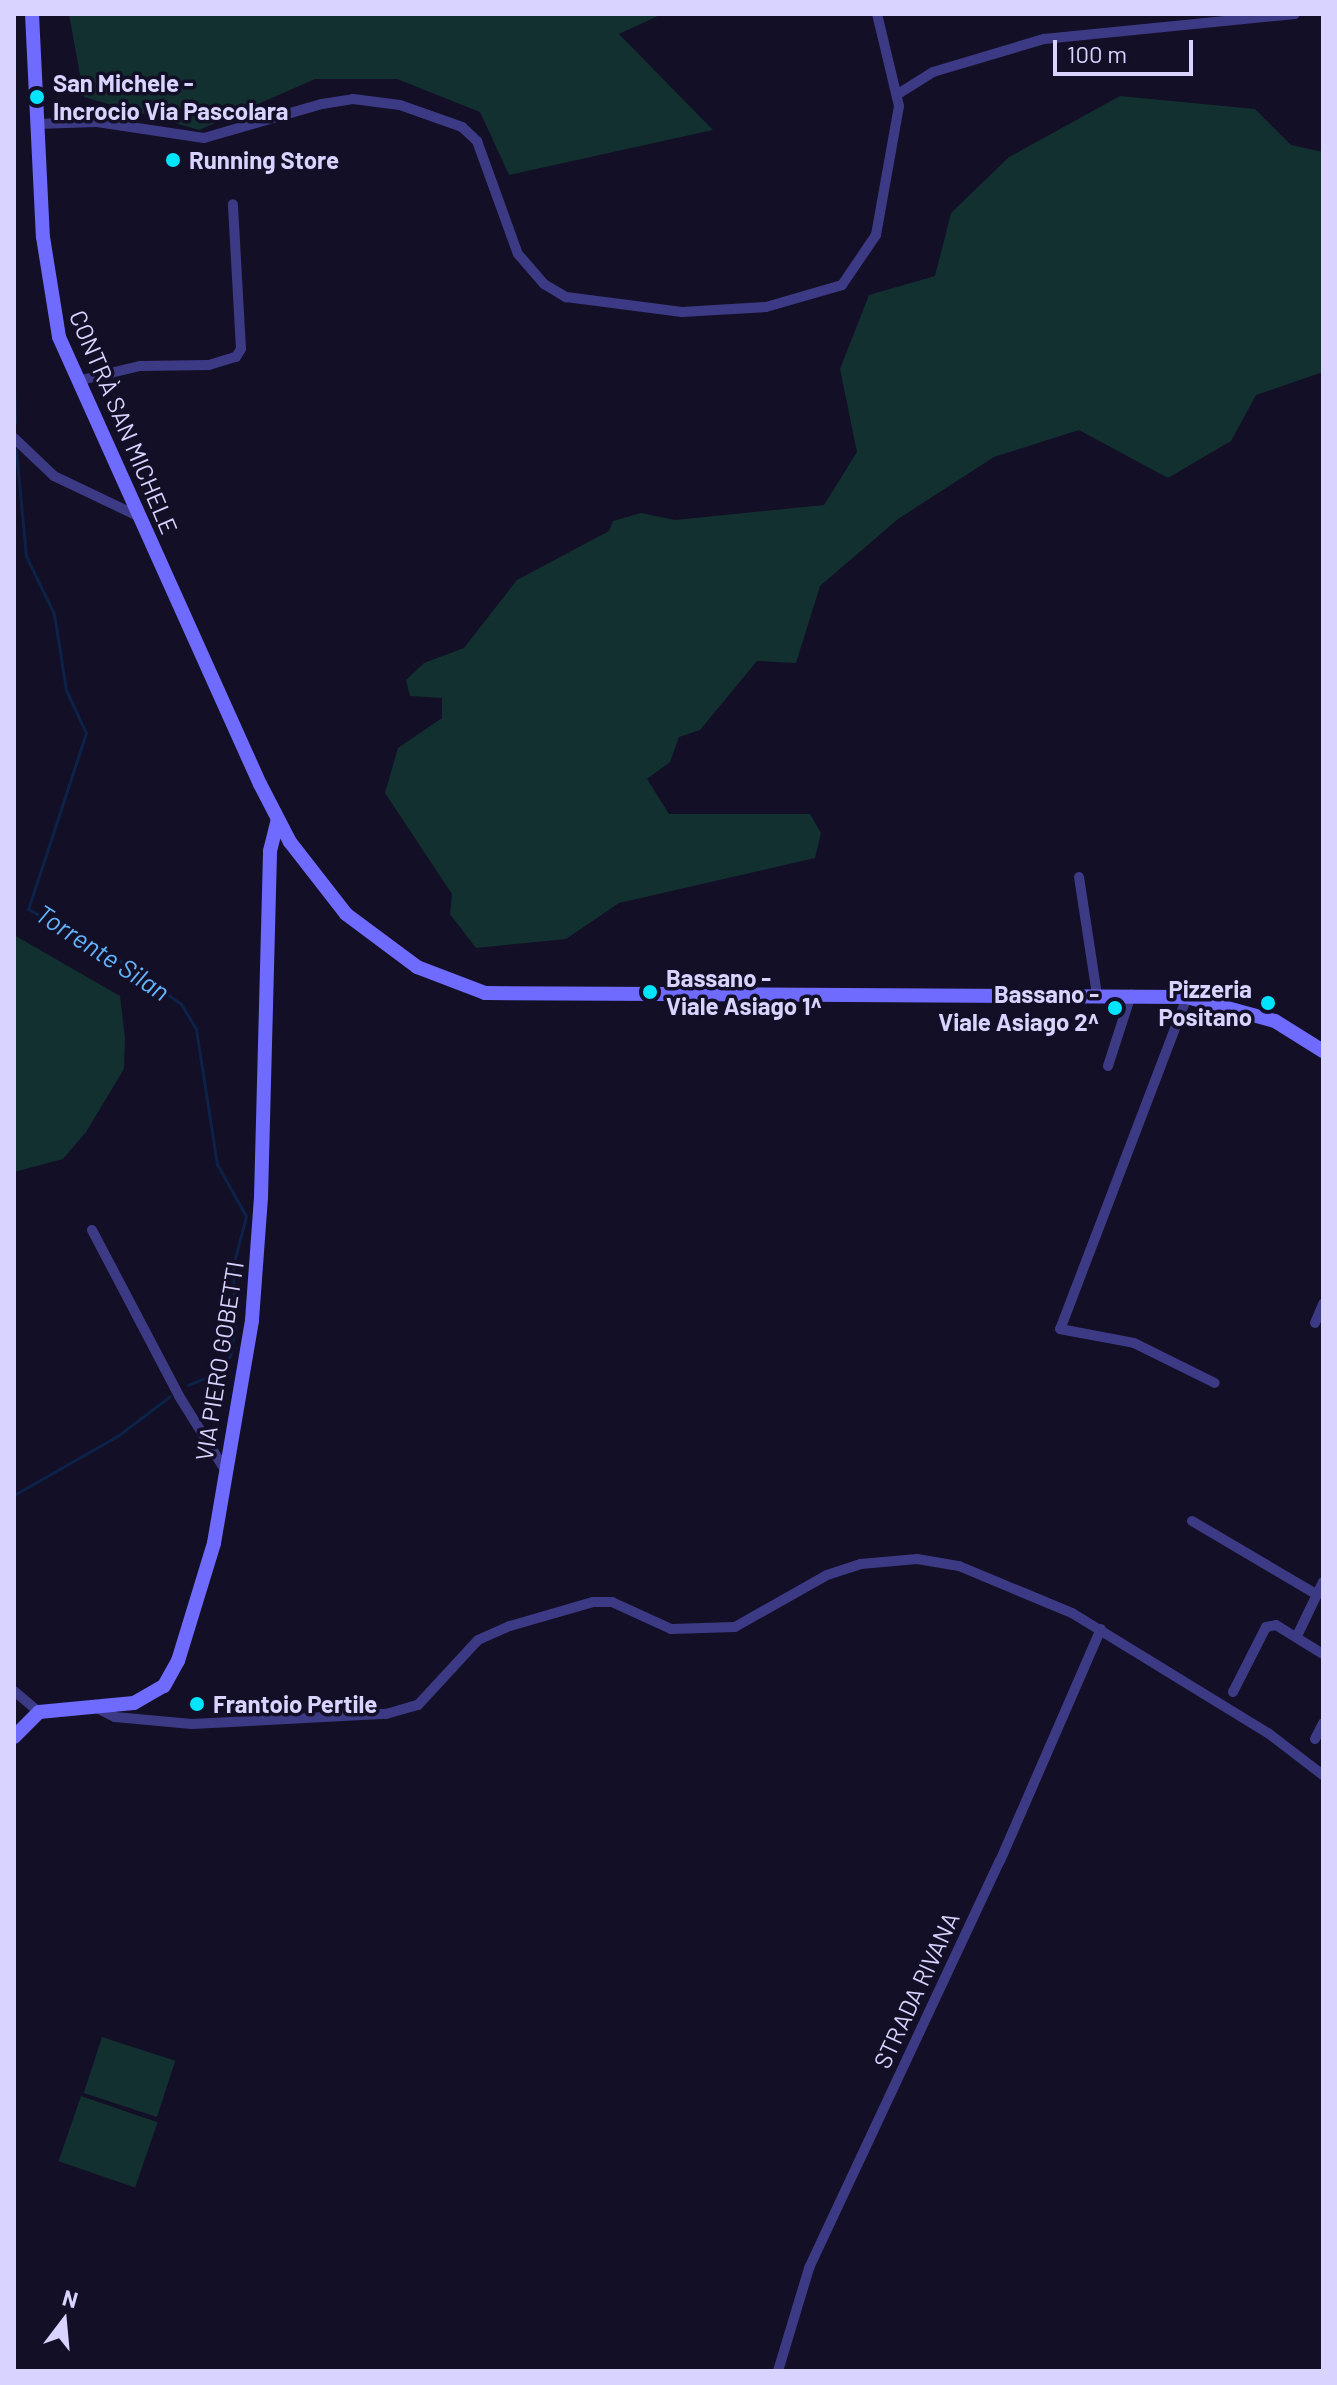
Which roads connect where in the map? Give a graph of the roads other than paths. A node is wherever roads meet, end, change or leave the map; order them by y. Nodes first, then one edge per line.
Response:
1 (877, 14) edge
2 (1295, 14) edge
3 (27, 17) edge
4 (898, 94) junction
5 (36, 124) junction
6 (233, 204) dead end
7 (77, 381) junction
8 (14, 438) edge
9 (138, 516) junction
10 (278, 820) junction
11 (1079, 877) dead end
12 (1097, 994) junction
13 (1131, 995) junction
14 (1187, 997) junction
15 (1323, 1051) edge
16 (1108, 1066) dead end
17 (92, 1230) dead end
18 (1323, 1304) edge
19 (1315, 1323) dead end
20 (1215, 1383) dead end
21 (225, 1470) junction
22 (1192, 1521) dead end
23 (1323, 1582) edge
24 (1316, 1594) junction
25 (1101, 1629) junction
26 (1297, 1636) junction
27 (1323, 1654) edge
28 (14, 1691) edge
29 (1233, 1692) dead end
30 (93, 1706) junction
31 (39, 1712) junction
32 (1323, 1723) edge
33 (14, 1737) edge
34 (1315, 1739) dead end
35 (1323, 1775) edge
36 (778, 2371) edge

1 - 4 street
2 - 4 street
3 - 5 main road, CONTRÀ SAN MICHELE
4 - 5 street
5 - 7 main road, CONTRÀ SAN MICHELE
6 - 7 street
7 - 9 main road, CONTRÀ SAN MICHELE
8 - 9 street
9 - 10 main road, CONTRÀ SAN MICHELE
10 - 12 main road, CONTRÀ SAN MICHELE
10 - 21 main road, VIA PIERO GOBETTI
11 - 12 street
12 - 13 main road, CONTRÀ SAN MICHELE
13 - 14 main road, CONTRÀ SAN MICHELE
13 - 16 street
14 - 15 main road, CONTRÀ SAN MICHELE
14 - 20 street
17 - 21 street
18 - 19 street
21 - 30 main road, VIA PIERO GOBETTI
22 - 24 street
23 - 24 street
24 - 26 street
25 - 30 street
25 - 35 street
25 - 36 street, STRADA RIVANA
26 - 27 street
26 - 29 street
28 - 31 street
30 - 31 main road, VIA PIERO GOBETTI
31 - 33 main road
32 - 34 street

